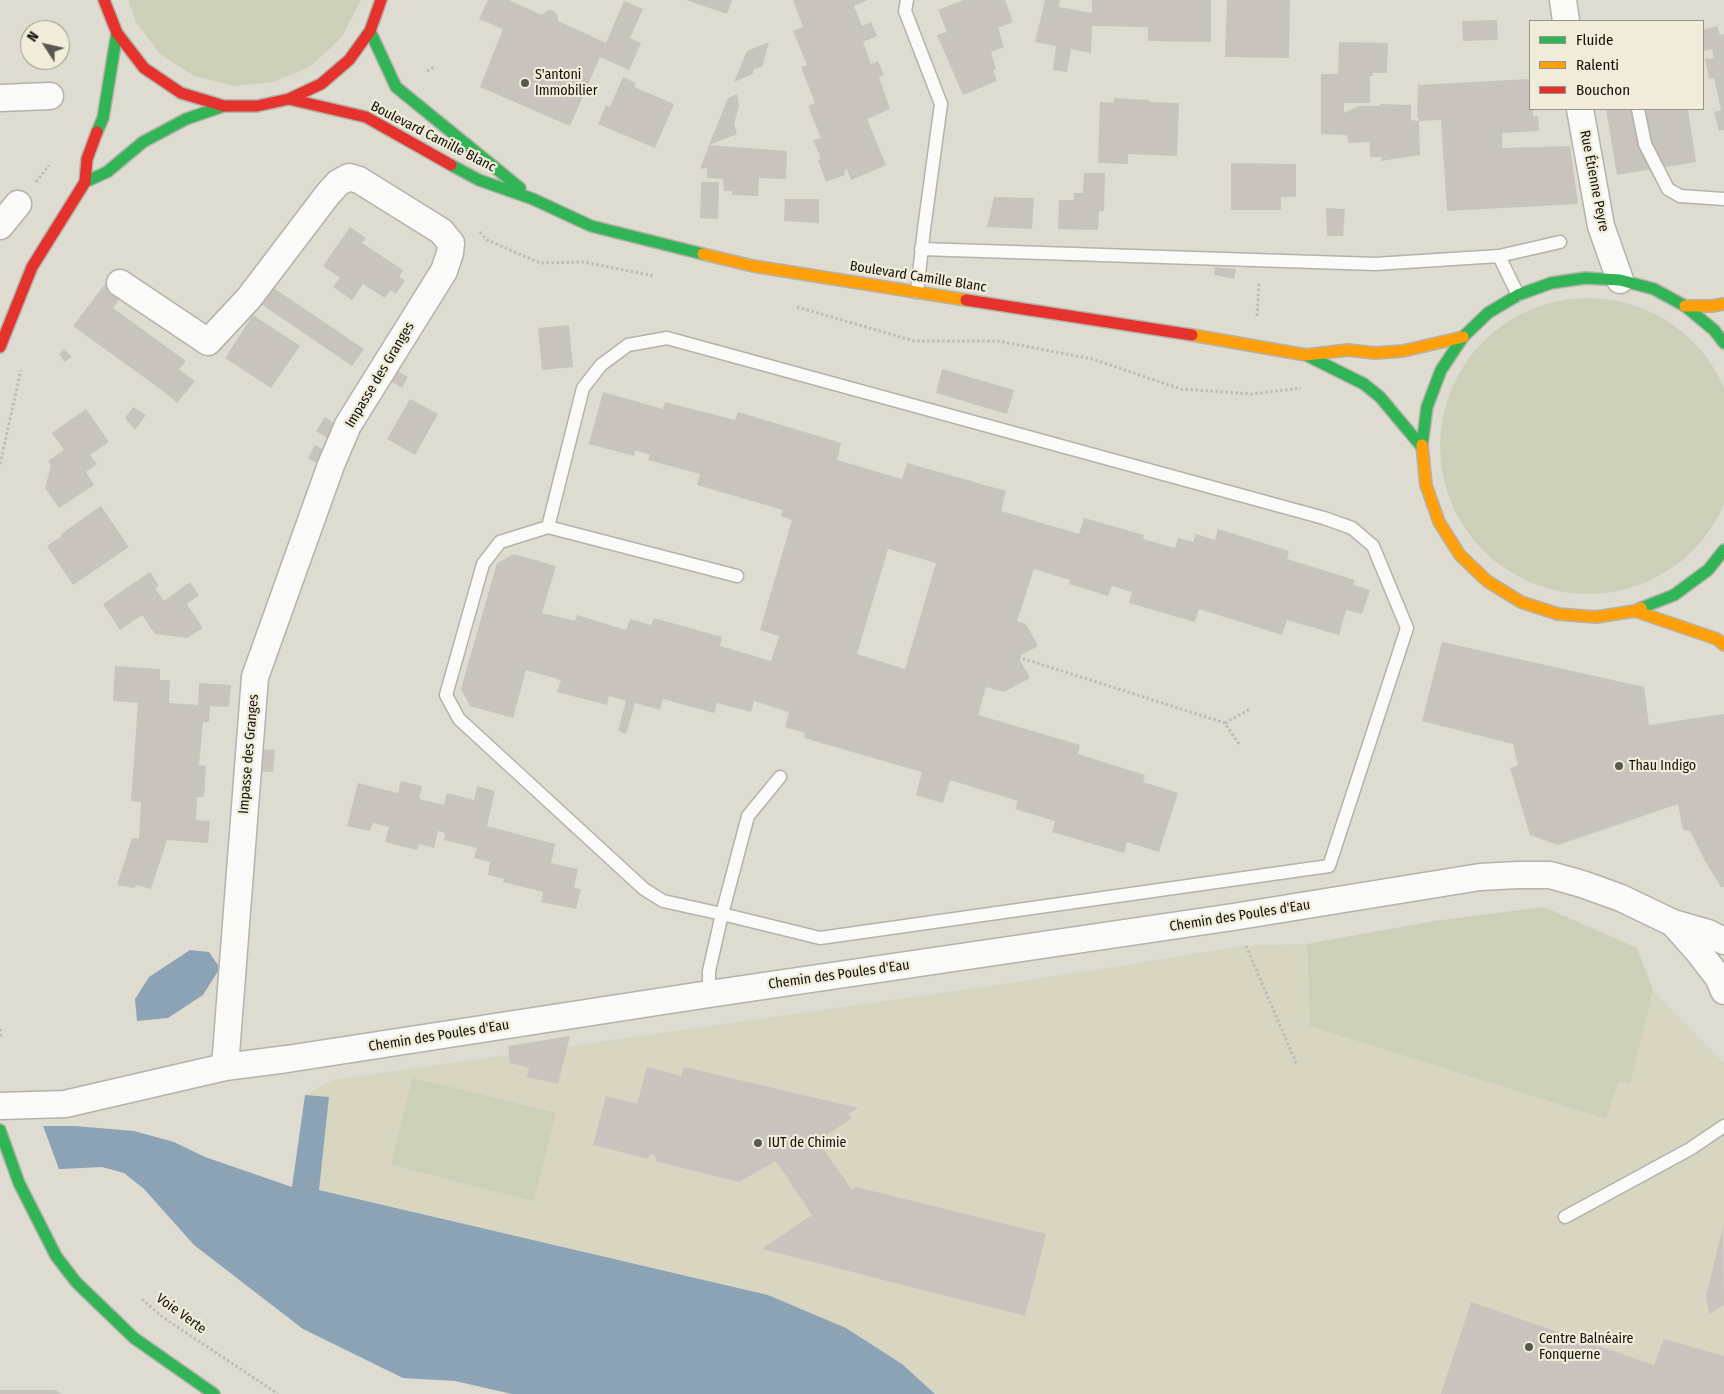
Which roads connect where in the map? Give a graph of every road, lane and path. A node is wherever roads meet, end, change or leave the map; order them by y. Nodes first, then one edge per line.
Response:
1 (104, 0) edge
2 (381, 0) edge
3 (907, 0) edge
4 (1563, 0) edge
5 (1566, 20) edge
6 (370, 31) junction
7 (116, 33) junction
8 (436, 66) dead end
9 (396, 87) junction
10 (50, 96) dead end
11 (0, 98) edge
12 (289, 100) junction
13 (224, 106) junction
14 (1580, 110) edge
15 (1638, 110) edge
16 (85, 182) junction
17 (533, 199) junction
18 (1724, 199) edge
19 (18, 204) dead end
20 (0, 226) edge
21 (475, 226) dead end
22 (1560, 242) dead end
23 (921, 249) junction
24 (1499, 256) junction
25 (1260, 260) junction
26 (656, 276) dead end
27 (1620, 280) junction
28 (120, 283) dead end
29 (917, 292) junction
30 (1518, 295) junction
31 (1724, 304) edge
32 (791, 305) dead end
33 (1685, 306) junction
34 (1463, 337) junction
35 (1724, 343) edge
36 (0, 347) edge
37 (1256, 347) junction
38 (1306, 355) junction
39 (23, 361) dead end
40 (1304, 387) dead end
41 (1422, 446) junction
42 (0, 464) edge
43 (548, 527) junction
44 (1724, 550) edge
45 (737, 576) dead end
46 (1635, 611) junction
47 (1724, 645) edge
48 (1018, 657) dead end
49 (1250, 709) dead end
50 (1225, 723) junction
51 (1239, 744) dead end
52 (780, 777) dead end
53 (722, 914) junction
54 (1233, 917) junction
55 (1673, 923) junction
56 (1724, 941) edge
57 (1724, 990) edge
58 (709, 994) junction
59 (0, 1029) edge
60 (1, 1036) edge
61 (1296, 1065) dead end
62 (225, 1067) junction
63 (0, 1106) edge
64 (1724, 1126) edge
65 (0, 1130) edge
66 (1565, 1217) dead end
67 (140, 1298) dead end
68 (214, 1394) edge
69 (278, 1394) edge

1 - 7 main road
2 - 6 main road
3 - 23 lane
4 - 5 street
6 - 9 main road, Boulevard Camille Blanc
6 - 12 main road
7 - 13 main road
7 - 16 main road
8 - 9 path
9 - 17 main road, Boulevard Camille Blanc
10 - 11 street
12 - 13 main road
12 - 17 main road, Boulevard Camille Blanc
13 - 16 main road
14 - 27 street, Rue Étienne Peyre
15 - 18 lane
16 - 36 main road
17 - 29 main road, Boulevard Camille Blanc
19 - 20 street
21 - 26 path
22 - 24 lane
23 - 25 lane
23 - 29 lane
24 - 25 lane
24 - 30 lane
25 - 37 path
27 - 30 main road
27 - 33 main road
28 - 62 street, Impasse des Granges
29 - 37 main road, Boulevard Camille Blanc
30 - 34 main road
31 - 33 main road
32 - 40 path
33 - 35 main road
34 - 38 main road, Boulevard Camille Blanc
34 - 41 main road
37 - 38 main road, Boulevard Camille Blanc
38 - 41 main road, Boulevard Camille Blanc
39 - 42 path
41 - 46 main road
43 - 45 lane
43 - 53 lane
43 - 53 lane
44 - 46 main road
46 - 47 main road
48 - 50 path
49 - 50 path
50 - 51 path
52 - 53 lane
53 - 58 lane
54 - 55 street, Chemin des Poules d'Eau
54 - 58 street, Chemin des Poules d'Eau
54 - 61 path
55 - 56 street, Chemin des Poules d'Eau
55 - 57 street, Chemin des Poules d'Eau
58 - 62 street, Chemin des Poules d'Eau
59 - 60 path
62 - 63 street, Chemin des Poules d'Eau
64 - 66 lane
65 - 68 main road
67 - 69 path, Voie Verte

